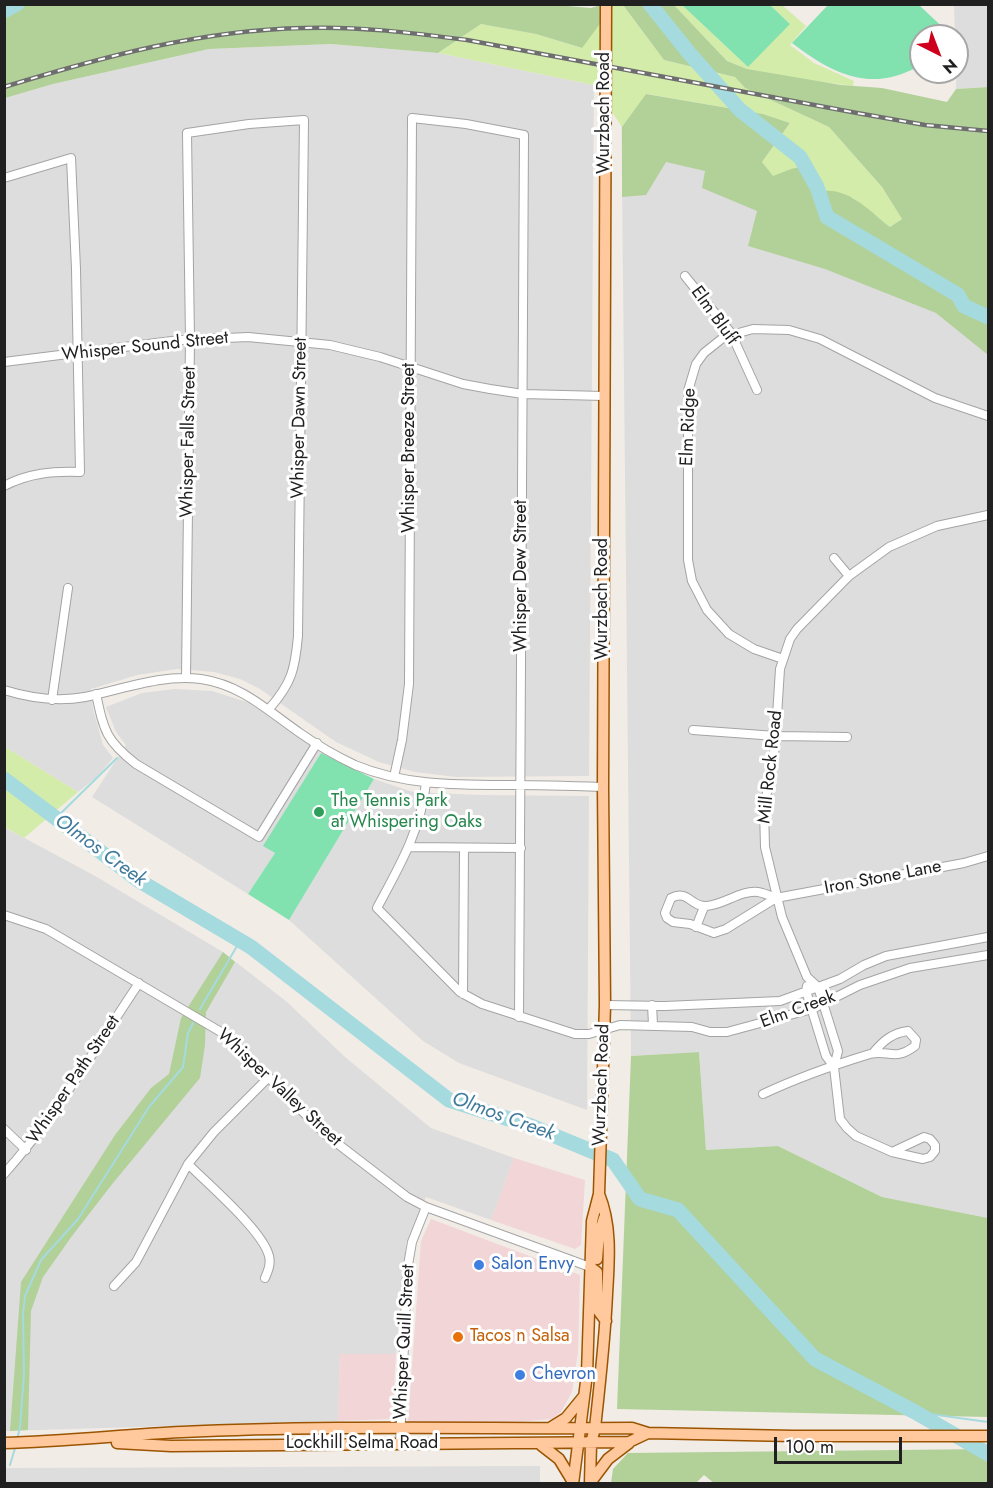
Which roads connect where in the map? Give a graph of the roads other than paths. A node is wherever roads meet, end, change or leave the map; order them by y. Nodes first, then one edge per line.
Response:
1 (606, 4) edge
2 (304, 120) joint
3 (524, 135) joint
4 (4, 178) edge
5 (685, 276) dead end
6 (731, 333) junction
7 (190, 339) junction
8 (301, 343) junction
9 (78, 354) junction
10 (4, 362) edge
11 (410, 366) junction
12 (757, 390) dead end
13 (523, 394) junction
14 (604, 396) junction
15 (988, 416) edge
16 (4, 486) edge
17 (988, 515) edge
18 (834, 558) dead end
19 (849, 576) junction
20 (68, 588) dead end
21 (783, 659) junction
22 (186, 678) junction
23 (4, 690) edge
24 (96, 694) junction
25 (52, 700) junction
26 (269, 709) junction
27 (693, 730) dead end
28 (776, 736) junction
29 (848, 737) dead end
30 (316, 743) junction
31 (394, 777) junction
32 (426, 783) junction
33 (521, 785) junction
34 (603, 787) junction
35 (409, 848) junction
36 (464, 848) junction
37 (521, 848) junction
38 (988, 856) edge
39 (776, 898) junction
40 (704, 907) junction
41 (4, 915) edge
42 (696, 927) junction
43 (988, 937) edge
44 (988, 955) edge
45 (807, 977) junction
46 (139, 982) junction
47 (818, 987) junction
48 (806, 991) junction
49 (463, 994) junction
50 (824, 1003) junction
51 (605, 1005) junction
52 (652, 1005) junction
53 (812, 1009) junction
54 (519, 1017) junction
55 (653, 1025) junction
56 (832, 1029) junction
57 (604, 1030) junction
58 (820, 1034) junction
59 (873, 1053) junction
60 (834, 1067) junction
61 (269, 1077) junction
62 (763, 1094) dead end
63 (4, 1130) edge
64 (26, 1150) junction
65 (892, 1152) dead end
66 (188, 1164) junction
67 (4, 1174) edge
68 (599, 1194) junction
69 (426, 1208) junction
70 (606, 1212) junction
71 (590, 1267) junction
72 (265, 1278) dead end
73 (114, 1286) dead end
74 (606, 1321) junction
75 (585, 1395) junction
76 (400, 1428) junction
77 (462, 1428) junction
78 (581, 1428) junction
79 (595, 1428) junction
80 (322, 1429) junction
81 (549, 1429) junction
82 (648, 1433) junction
83 (988, 1436) edge
84 (75, 1441) junction
85 (629, 1442) junction
86 (4, 1443) edge
87 (577, 1443) junction
88 (591, 1443) junction
89 (322, 1444) junction
90 (400, 1444) junction
91 (460, 1444) junction
92 (539, 1444) junction
93 (573, 1483) edge
94 (590, 1484) edge

1 - 14 main road, Wurzbach Road
2 - 7 street, Whisper Falls Street
2 - 8 street, Whisper Dawn Street
3 - 11 street, Whisper Breeze Street
3 - 13 street, Whisper Dew Street
4 - 9 street
5 - 6 street, Elm Bluff
6 - 12 street, Elm Bluff
6 - 15 street, Elm Ridge
6 - 21 street, Elm Ridge
7 - 8 street, Whisper Sound Street
7 - 9 street, Whisper Sound Street
7 - 22 street, Whisper Falls Street
8 - 11 street, Whisper Sound Street
8 - 26 street, Whisper Dawn Street
9 - 10 street, Whisper Sound Street
9 - 16 street
11 - 13 street, Whisper Sound Street
11 - 31 street, Whisper Breeze Street
13 - 14 street, Whisper Sound Street
13 - 33 street, Whisper Dew Street
14 - 34 main road, Wurzbach Road
17 - 19 street, Mill Rock Road
18 - 19 street
19 - 21 street, Mill Rock Road
20 - 25 street
21 - 28 street, Mill Rock Road
22 - 24 street
22 - 26 street
23 - 25 street
24 - 25 street
24 - 30 street
26 - 30 street
27 - 28 street
28 - 29 street
28 - 39 street, Mill Rock Road
30 - 31 street
31 - 32 street
32 - 33 street
32 - 35 street
33 - 34 street
33 - 37 street, Whisper Dew Street
34 - 51 main road, Wurzbach Road
35 - 36 street
35 - 49 street, Elm Creek
36 - 37 street
36 - 49 street
37 - 54 street, Whisper Dew Street
38 - 39 street, Iron Stone Lane
39 - 40 street
39 - 42 street
39 - 45 street, Mill Rock Road
40 - 42 street
40 - 42 street
41 - 46 street, Whisper Valley Street
43 - 47 street, Elm Creek
44 - 50 street, Elm Creek
45 - 47 street, Mill Rock Road
45 - 48 street, Mill Rock Road
46 - 61 street, Whisper Valley Street
46 - 64 street, Whisper Path Street
47 - 48 street, Elm Creek
47 - 50 street, Mill Rock Road
48 - 52 street, Elm Creek
48 - 53 street, Mill Rock Road
49 - 54 street, Elm Creek
50 - 53 street, Elm Creek
50 - 56 street, Mill Rock Road
51 - 52 street, Elm Creek
51 - 57 main road, Wurzbach Road
52 - 55 street
53 - 55 street, Elm Creek
53 - 58 street, Mill Rock Road
54 - 57 street, Elm Creek
55 - 57 street, Elm Creek
56 - 58 street
56 - 60 street, Mill Rock Road
57 - 68 main road, Wurzbach Road
58 - 60 street, Mill Rock Road
59 - 59 street
59 - 60 street
60 - 62 street
60 - 65 street, Mill Rock Road
61 - 66 street
61 - 69 street, Whisper Valley Street
63 - 64 street
64 - 67 street, Whisper Path Street
66 - 72 street
66 - 73 street
68 - 70 main road, Wurzbach Road
68 - 71 main road, Wurzbach Road
69 - 71 street, Whisper Valley Street
69 - 76 street, Whisper Quill Street
70 - 71 main road
70 - 74 main road, Wurzbach Road
71 - 74 main road
71 - 75 main road, Wurzbach Road
74 - 79 main road, Wurzbach Road
75 - 78 main road, Wurzbach Road
75 - 81 main road
76 - 77 main road, Lockhill Selma Road
76 - 80 main road, Lockhill Selma Road
76 - 90 street, Whisper Quill Street
77 - 81 main road, Lockhill Selma Road
77 - 91 main road
78 - 79 main road, Lockhill Selma Road
78 - 81 main road, Lockhill Selma Road
78 - 87 main road, Wurzbach Road
79 - 82 main road, Lockhill Selma Road
79 - 88 main road, Wurzbach Road
80 - 84 main road, Lockhill Selma Road
80 - 89 street
82 - 83 main road, Lockhill Selma Road
82 - 85 main road, Lockhill Selma Road
84 - 86 main road, Lockhill Selma Road
84 - 89 main road, Lockhill Selma Road
85 - 88 main road, Lockhill Selma Road
85 - 94 main road
87 - 88 main road, Lockhill Selma Road
87 - 92 main road, Lockhill Selma Road
87 - 93 main road, Wurzbach Road
88 - 94 main road, Wurzbach Road
89 - 90 main road, Lockhill Selma Road
90 - 91 main road, Lockhill Selma Road
91 - 92 main road, Lockhill Selma Road
92 - 93 main road

